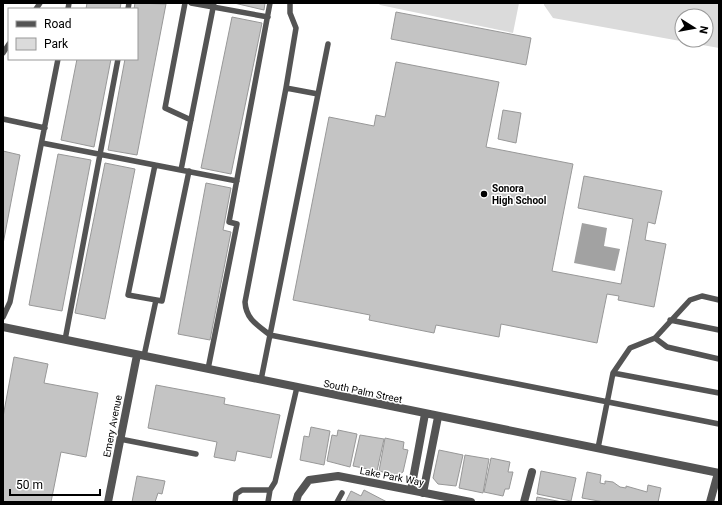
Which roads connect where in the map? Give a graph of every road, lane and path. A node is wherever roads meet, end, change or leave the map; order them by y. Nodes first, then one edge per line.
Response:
1 (185, 3) edge
2 (191, 3) edge
3 (270, 3) edge
4 (290, 3) edge
5 (213, 5) edge
6 (268, 17) junction
7 (328, 44) dead end
8 (58, 60) edge
9 (118, 60) edge
10 (286, 88) junction
11 (318, 94) junction
12 (3, 119) edge
13 (191, 120) junction
14 (44, 128) junction
15 (42, 143) junction
16 (100, 154) junction
17 (156, 165) junction
18 (181, 170) junction
19 (189, 171) junction
20 (237, 180) junction
21 (156, 300) junction
22 (719, 300) edge
23 (3, 316) edge
24 (670, 320) junction
25 (3, 327) edge
26 (719, 330) edge
27 (270, 335) junction
28 (655, 338) junction
29 (65, 340) junction
30 (141, 355) junction
31 (719, 359) edge
32 (208, 369) junction
33 (613, 373) junction
34 (261, 380) junction
35 (297, 388) junction
36 (719, 393) edge
37 (607, 402) junction
38 (425, 414) junction
39 (438, 417) junction
40 (719, 424) edge
41 (120, 439) junction
42 (598, 448) junction
43 (196, 454) dead end
44 (532, 472) dead end
45 (719, 473) edge
46 (270, 490) junction
47 (411, 490) junction
48 (423, 492) junction
49 (342, 493) dead end
50 (108, 502) edge
51 (235, 502) edge
52 (268, 502) edge
53 (296, 502) edge
54 (336, 502) edge
55 (471, 502) edge
56 (524, 502) edge
57 (710, 502) edge

1 - 13 lane
2 - 5 lane
3 - 6 lane
4 - 10 lane
5 - 6 lane
5 - 13 lane
6 - 20 lane
7 - 11 lane
8 - 14 lane
9 - 16 lane
10 - 11 lane
10 - 27 lane
11 - 27 lane
12 - 14 lane
13 - 18 lane
14 - 15 lane
15 - 16 lane
15 - 23 lane
16 - 17 lane
16 - 29 lane
17 - 18 lane
17 - 21 lane
18 - 19 lane
19 - 20 lane
19 - 21 lane
20 - 32 lane
21 - 30 lane
22 - 24 lane
24 - 26 lane
24 - 28 lane
25 - 29 street, South Palm Street
27 - 34 lane
27 - 37 lane
28 - 31 lane
28 - 33 lane
29 - 30 street, South Palm Street
30 - 32 street, South Palm Street
30 - 41 street, Emery Avenue
32 - 34 street, South Palm Street
33 - 36 lane
33 - 37 lane
34 - 35 street, South Palm Street
35 - 38 street, South Palm Street
35 - 46 lane
37 - 40 lane
37 - 42 lane
38 - 39 street, South Palm Street
38 - 47 street
39 - 42 street, South Palm Street
39 - 48 street
41 - 43 lane
41 - 50 street, Emery Avenue
42 - 45 street, South Palm Street
44 - 56 street
45 - 57 street
46 - 51 lane
46 - 52 lane
47 - 48 street, Lake Park Way
47 - 53 street, Lake Park Way
48 - 55 street, Lake Park Way
49 - 54 lane

